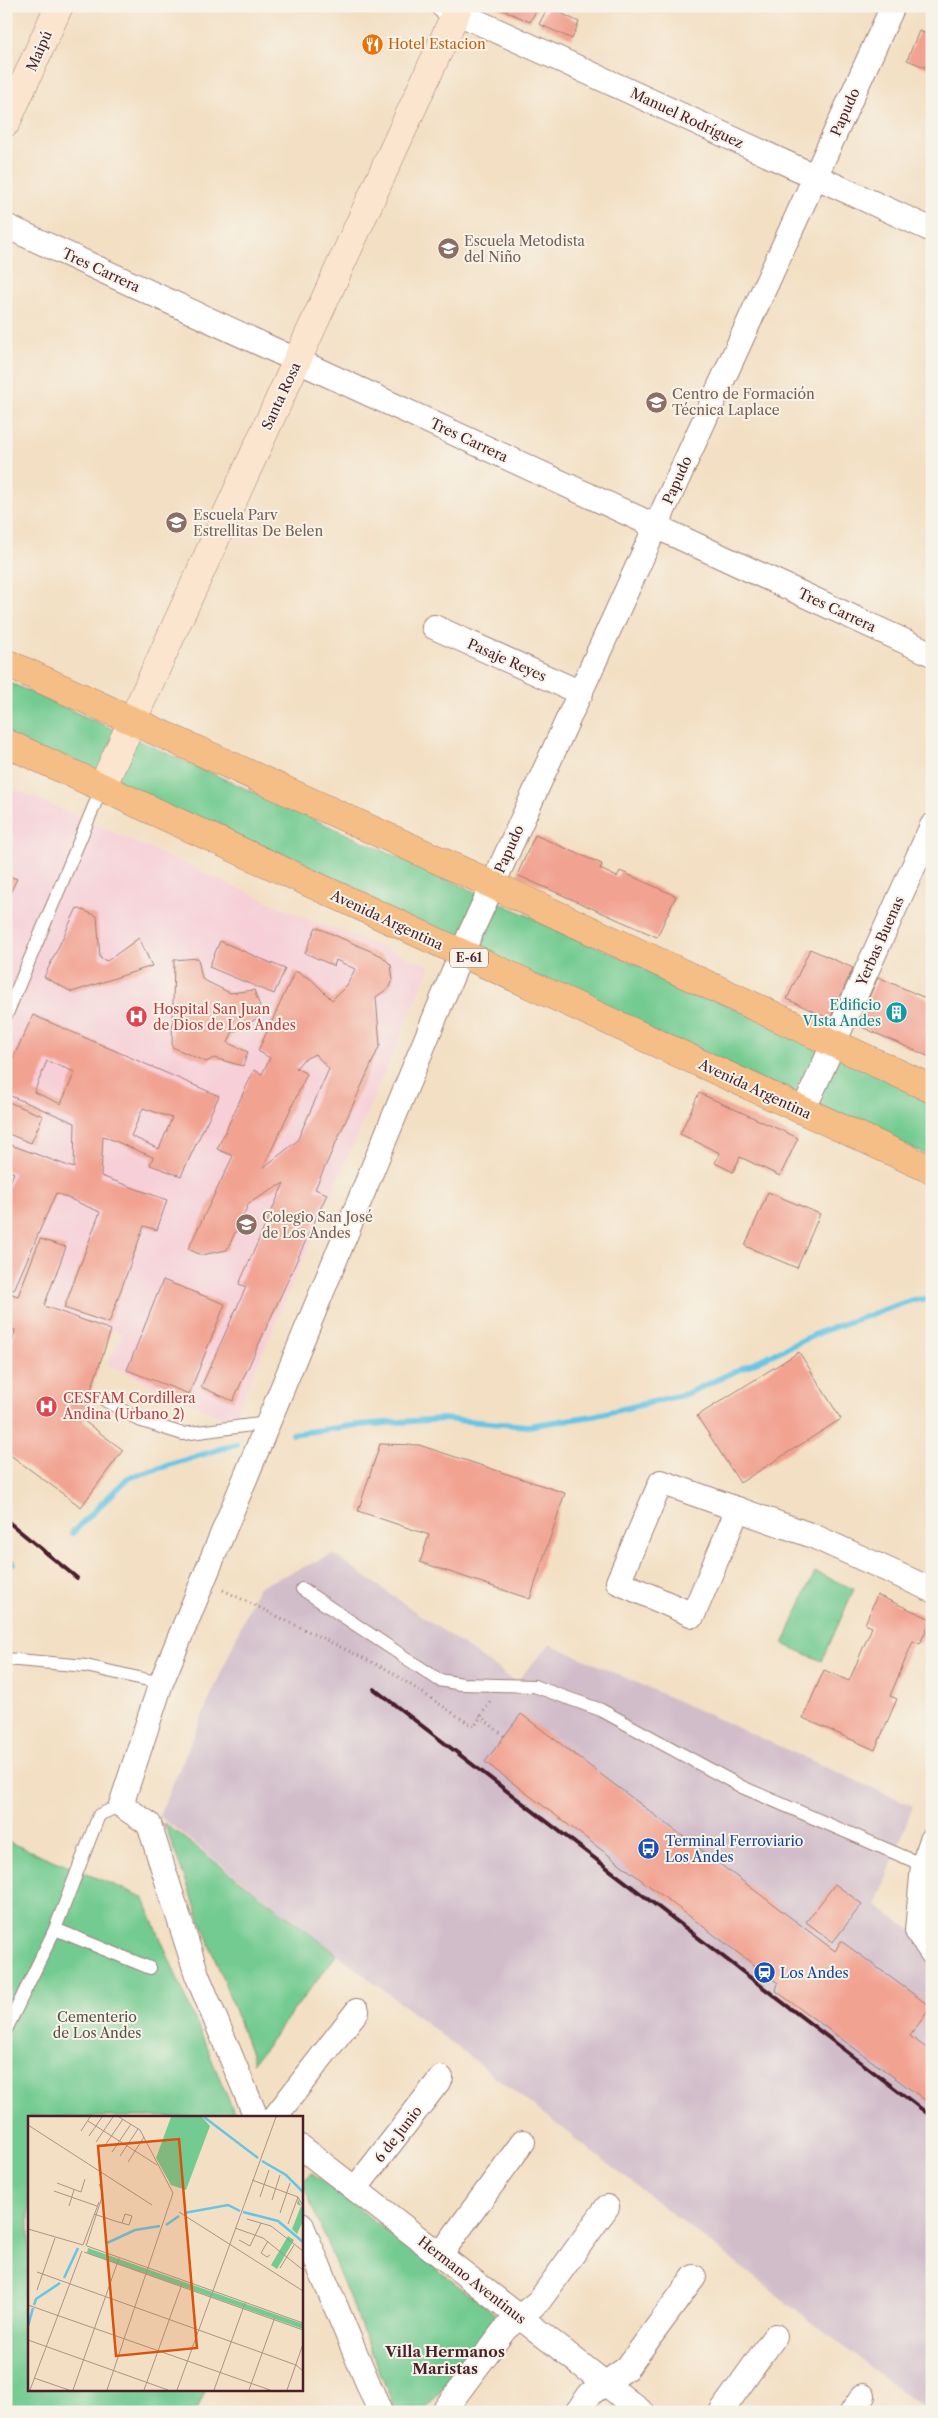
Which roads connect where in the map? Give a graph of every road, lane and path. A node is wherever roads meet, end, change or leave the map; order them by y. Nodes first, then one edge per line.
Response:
1 (59, 6) edge
2 (893, 6) edge
3 (453, 8) edge
4 (6, 123) edge
5 (816, 177) junction
6 (6, 226) edge
7 (932, 230) edge
8 (297, 360) junction
9 (656, 526) junction
10 (434, 627) dead end
11 (932, 654) edge
12 (6, 663) edge
13 (581, 693) junction
14 (132, 720) junction
15 (6, 743) edge
16 (102, 786) junction
17 (932, 826) edge
18 (493, 885) junction
19 (461, 954) junction
20 (6, 1016) edge
21 (833, 1044) junction
22 (930, 1084) edge
23 (803, 1111) junction
24 (932, 1170) edge
25 (98, 1396) dead end
26 (267, 1423) junction
27 (738, 1509) junction
28 (204, 1582) junction
29 (302, 1589) dead end
30 (932, 1590) edge
31 (6, 1660) edge
32 (161, 1683) junction
33 (502, 1685) junction
34 (480, 1716) junction
35 (504, 1736) dead end
36 (121, 1805) junction
37 (932, 1840) edge
38 (928, 1858) edge
39 (55, 1928) junction
40 (932, 1953) edge
41 (150, 1968) dead end
42 (357, 2011) dead end
43 (6, 2030) edge
44 (441, 2078) dead end
45 (256, 2116) edge
46 (276, 2116) edge
47 (523, 2142) dead end
48 (302, 2148) edge
49 (355, 2189) junction
50 (608, 2207) dead end
51 (302, 2226) edge
52 (440, 2255) junction
53 (694, 2276) dead end
54 (520, 2318) junction
55 (775, 2336) dead end
56 (606, 2383) junction
57 (380, 2412) edge
58 (443, 2412) edge
59 (577, 2412) edge
60 (642, 2412) edge
61 (721, 2412) edge

1 - 4 main road, Maipú
2 - 5 street, Papudo
3 - 5 street, Manuel Rodríguez
3 - 8 main road, Santa Rosa
5 - 7 street, Manuel Rodríguez
5 - 9 street, Papudo
6 - 8 street, Tres Carrera
8 - 9 street, Tres Carrera
8 - 14 main road, Santa Rosa
9 - 11 street, Tres Carrera
9 - 13 street, Papudo
10 - 13 street, Pasaje Reyes
12 - 14 main road
13 - 18 street, Papudo
14 - 16 main road, Santa Rosa
14 - 18 main road
15 - 16 main road, Avenida Argentina / E-61
16 - 19 main road, Avenida Argentina / E-61
16 - 20 lane
17 - 21 street, Yerbas Buenas
18 - 19 street, Papudo
18 - 21 main road
19 - 23 main road, Avenida Argentina / E-61
19 - 26 street, Papudo
21 - 22 main road
21 - 23 street, Yerbas Buenas
23 - 24 main road, Avenida Argentina / E-61
25 - 26 lane
26 - 28 street, Papudo
27 - 27 street
27 - 30 street
28 - 32 street, Papudo
28 - 34 path
29 - 33 lane
31 - 32 lane
32 - 36 street, Papudo
33 - 34 path
33 - 38 lane
34 - 35 path
36 - 39 lane
36 - 45 street
37 - 38 street
38 - 40 street
39 - 41 lane
39 - 43 lane
42 - 46 street
44 - 49 street, 6 de Junio
47 - 52 street
48 - 49 street, Hermano Aventinus
49 - 52 street, Hermano Aventinus
50 - 54 street
51 - 57 street
52 - 54 street, Hermano Aventinus
53 - 56 street
54 - 56 street, Hermano Aventinus
54 - 58 street
55 - 61 street
56 - 59 street
56 - 60 street, Hermano Aventinus

